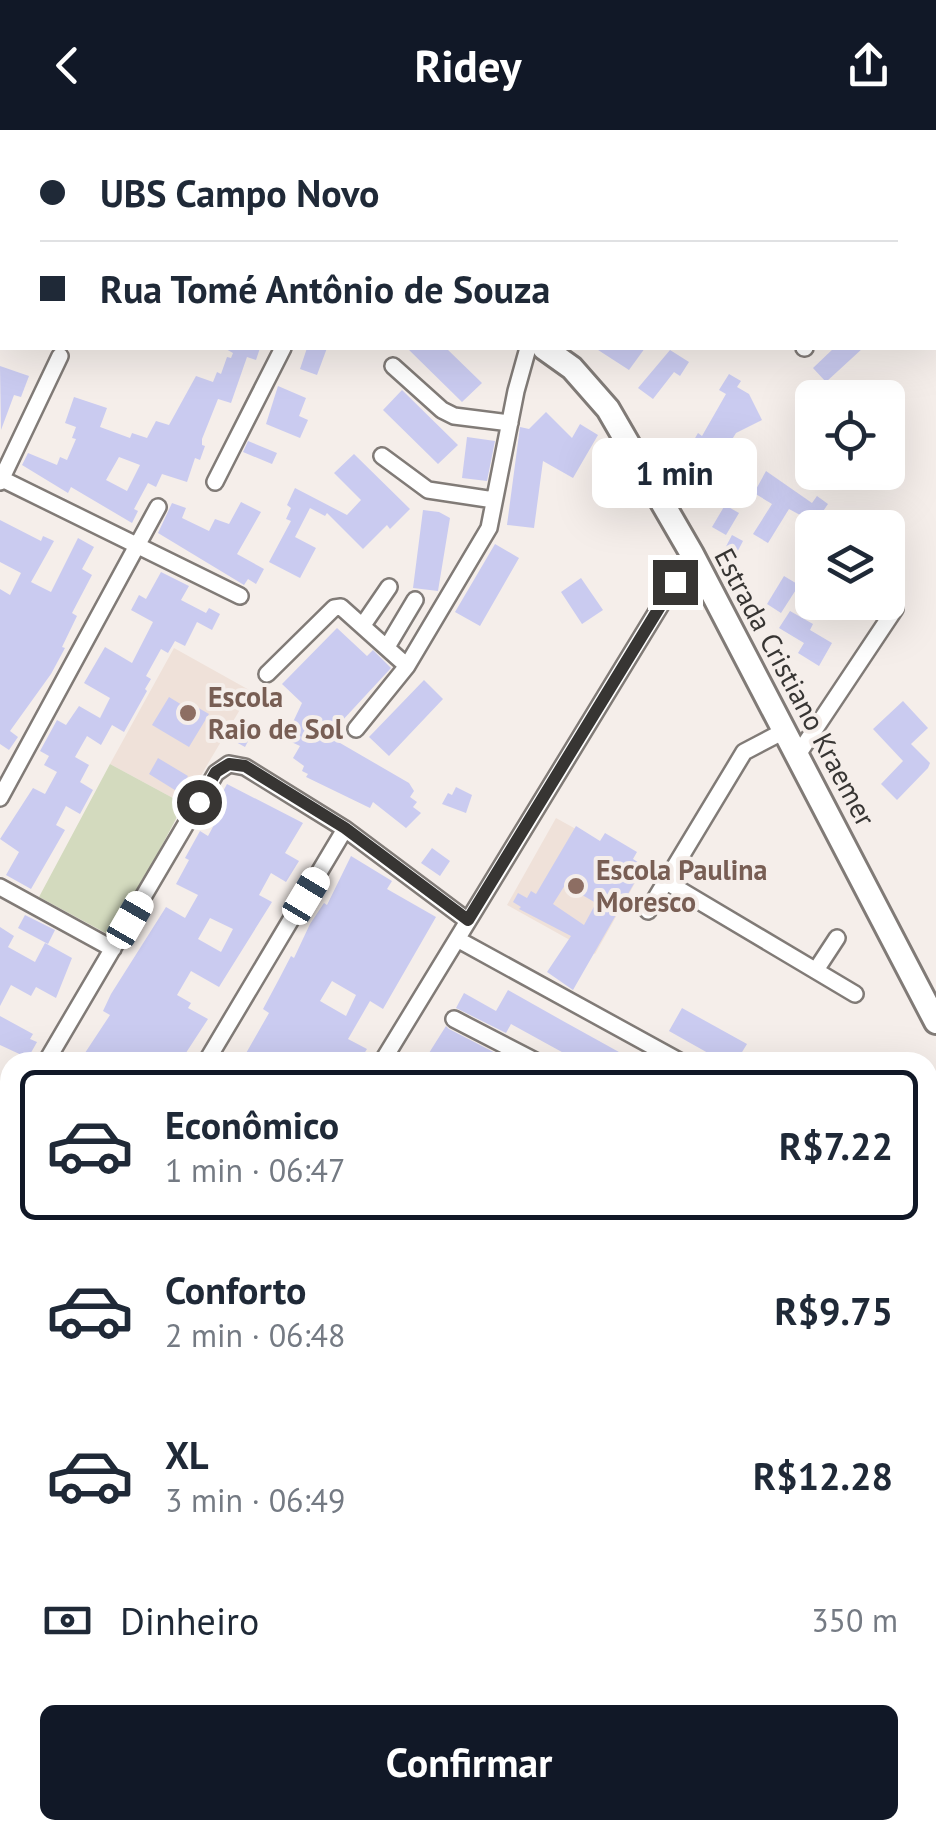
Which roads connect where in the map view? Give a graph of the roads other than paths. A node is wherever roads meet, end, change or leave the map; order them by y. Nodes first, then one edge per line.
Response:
1 (282, 350) edge
2 (528, 350) edge
3 (547, 350) edge
4 (60, 356) dead end
5 (393, 366) dead end
6 (510, 423) junction
7 (382, 456) dead end
8 (1, 481) edge
9 (215, 482) dead end
10 (494, 500) junction
11 (158, 506) dead end
12 (137, 548) junction
13 (692, 554) junction
14 (389, 587) dead end
15 (240, 596) dead end
16 (415, 600) dead end
17 (888, 620) edge
18 (364, 625) junction
19 (387, 647) junction
20 (407, 666) junction
21 (267, 674) dead end
22 (356, 729) dead end
23 (784, 731) junction
24 (797, 756) junction
25 (0, 798) edge
26 (345, 828) junction
27 (665, 882) junction
28 (0, 887) edge
29 (648, 910) dead end
30 (468, 920) junction
31 (836, 938) dead end
32 (456, 939) junction
33 (113, 950) junction
34 (816, 970) junction
35 (856, 994) dead end
36 (454, 1019) dead end
37 (936, 1022) edge
38 (52, 1052) edge
39 (212, 1052) edge
40 (388, 1052) edge
41 (518, 1052) edge
42 (650, 1052) edge

1 - 9 street
2 - 6 street
3 - 13 main road, Estrada Cristiano Kraemer
4 - 8 street
5 - 6 street
6 - 10 street
7 - 10 street
8 - 12 street
10 - 20 street
11 - 12 street
12 - 15 street
12 - 25 street
13 - 23 main road, Estrada Cristiano Kraemer
13 - 30 street
14 - 18 street
16 - 19 street
17 - 24 street
18 - 19 street
18 - 21 street
19 - 20 street
20 - 22 street
23 - 24 main road, Estrada Cristiano Kraemer
23 - 27 street
24 - 37 main road, Estrada Cristiano Kraemer
26 - 30 street
26 - 33 street
26 - 39 street
27 - 29 street
27 - 34 street
28 - 33 street
30 - 32 street
31 - 34 street
32 - 40 street
32 - 42 street
33 - 38 street
34 - 35 street
36 - 41 street

